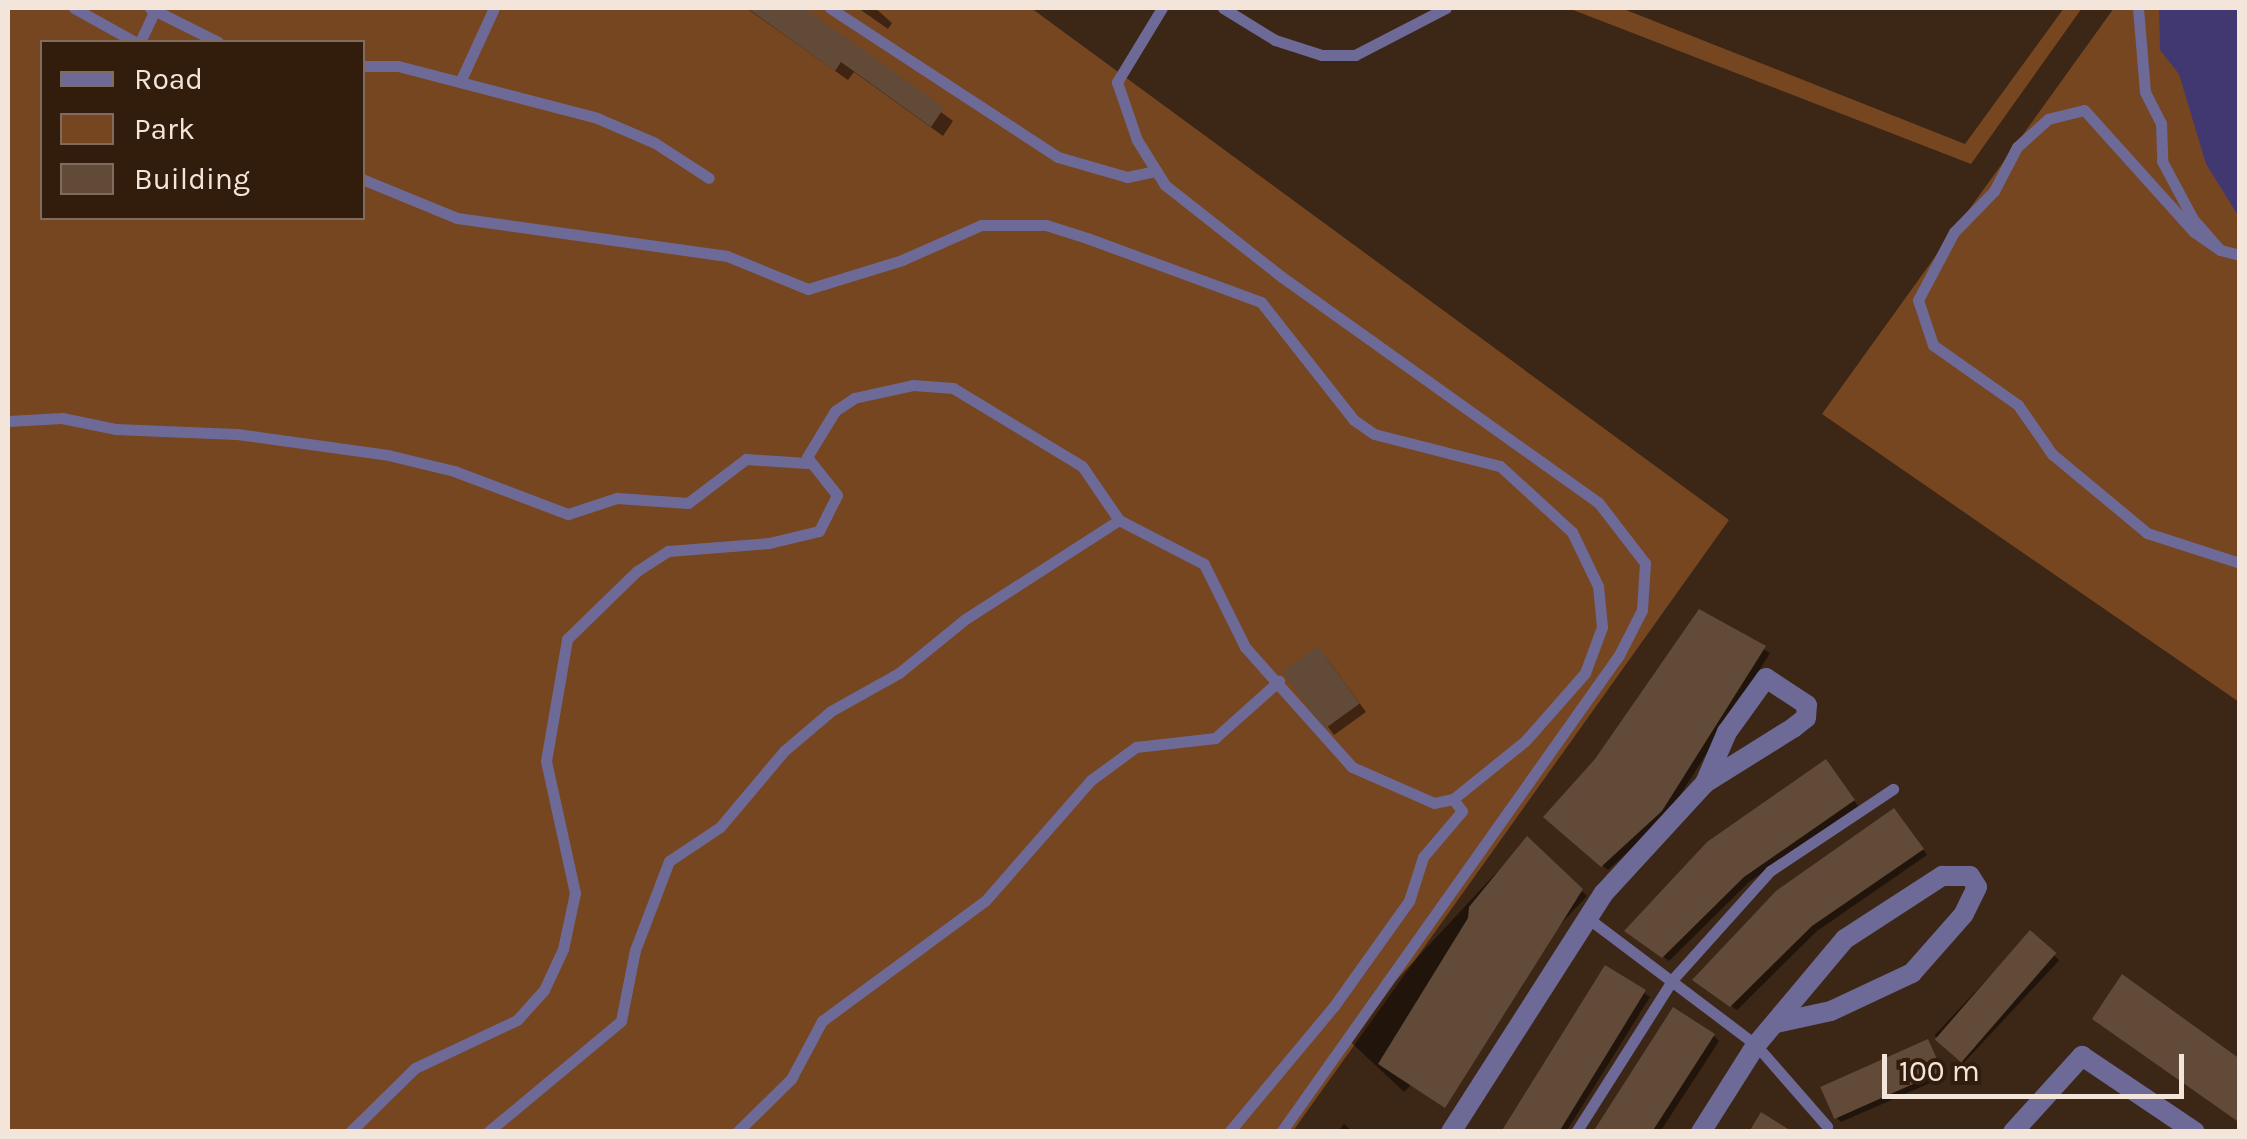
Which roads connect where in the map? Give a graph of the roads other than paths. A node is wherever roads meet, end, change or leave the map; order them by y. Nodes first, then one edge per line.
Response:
1 (74, 8) edge
2 (494, 8) edge
3 (830, 8) edge
4 (1162, 8) edge
5 (1223, 8) edge
6 (1446, 8) edge
7 (2138, 8) edge
8 (152, 10) edge
9 (134, 40) edge
10 (139, 40) edge
11 (214, 40) edge
12 (365, 66) edge
13 (460, 82) junction
14 (1156, 171) junction
15 (709, 178) dead end
16 (365, 179) edge
17 (2220, 250) junction
18 (2240, 254) edge
19 (8, 421) edge
20 (807, 464) junction
21 (1119, 520) junction
22 (2240, 563) edge
23 (1278, 681) junction
24 (1705, 782) junction
25 (1893, 789) dead end
26 (1453, 799) junction
27 (1586, 916) junction
28 (1673, 980) junction
29 (1776, 1023) junction
30 (1756, 1045) junction
31 (1827, 1126) dead end
32 (350, 1132) edge
33 (488, 1132) edge
34 (738, 1132) edge
35 (1230, 1132) edge
36 (1281, 1132) edge
37 (1451, 1132) edge
38 (1576, 1132) edge
39 (1701, 1132) edge
40 (2012, 1132) edge
41 (2195, 1132) edge

1 - 9 lane
2 - 13 lane
3 - 14 lane
4 - 14 lane
5 - 6 lane
7 - 17 lane
8 - 10 lane
8 - 11 lane
12 - 13 lane
13 - 15 lane
14 - 36 lane
16 - 26 lane
17 - 18 lane
17 - 22 lane
19 - 20 lane
20 - 21 lane
20 - 32 lane
21 - 23 lane
21 - 33 lane
23 - 26 lane
23 - 34 lane
24 - 24 street
24 - 27 street
25 - 28 lane
26 - 35 lane
27 - 28 lane
27 - 37 street
28 - 30 lane
28 - 38 lane
29 - 29 street
29 - 30 street
30 - 31 lane
30 - 39 street
40 - 41 street

